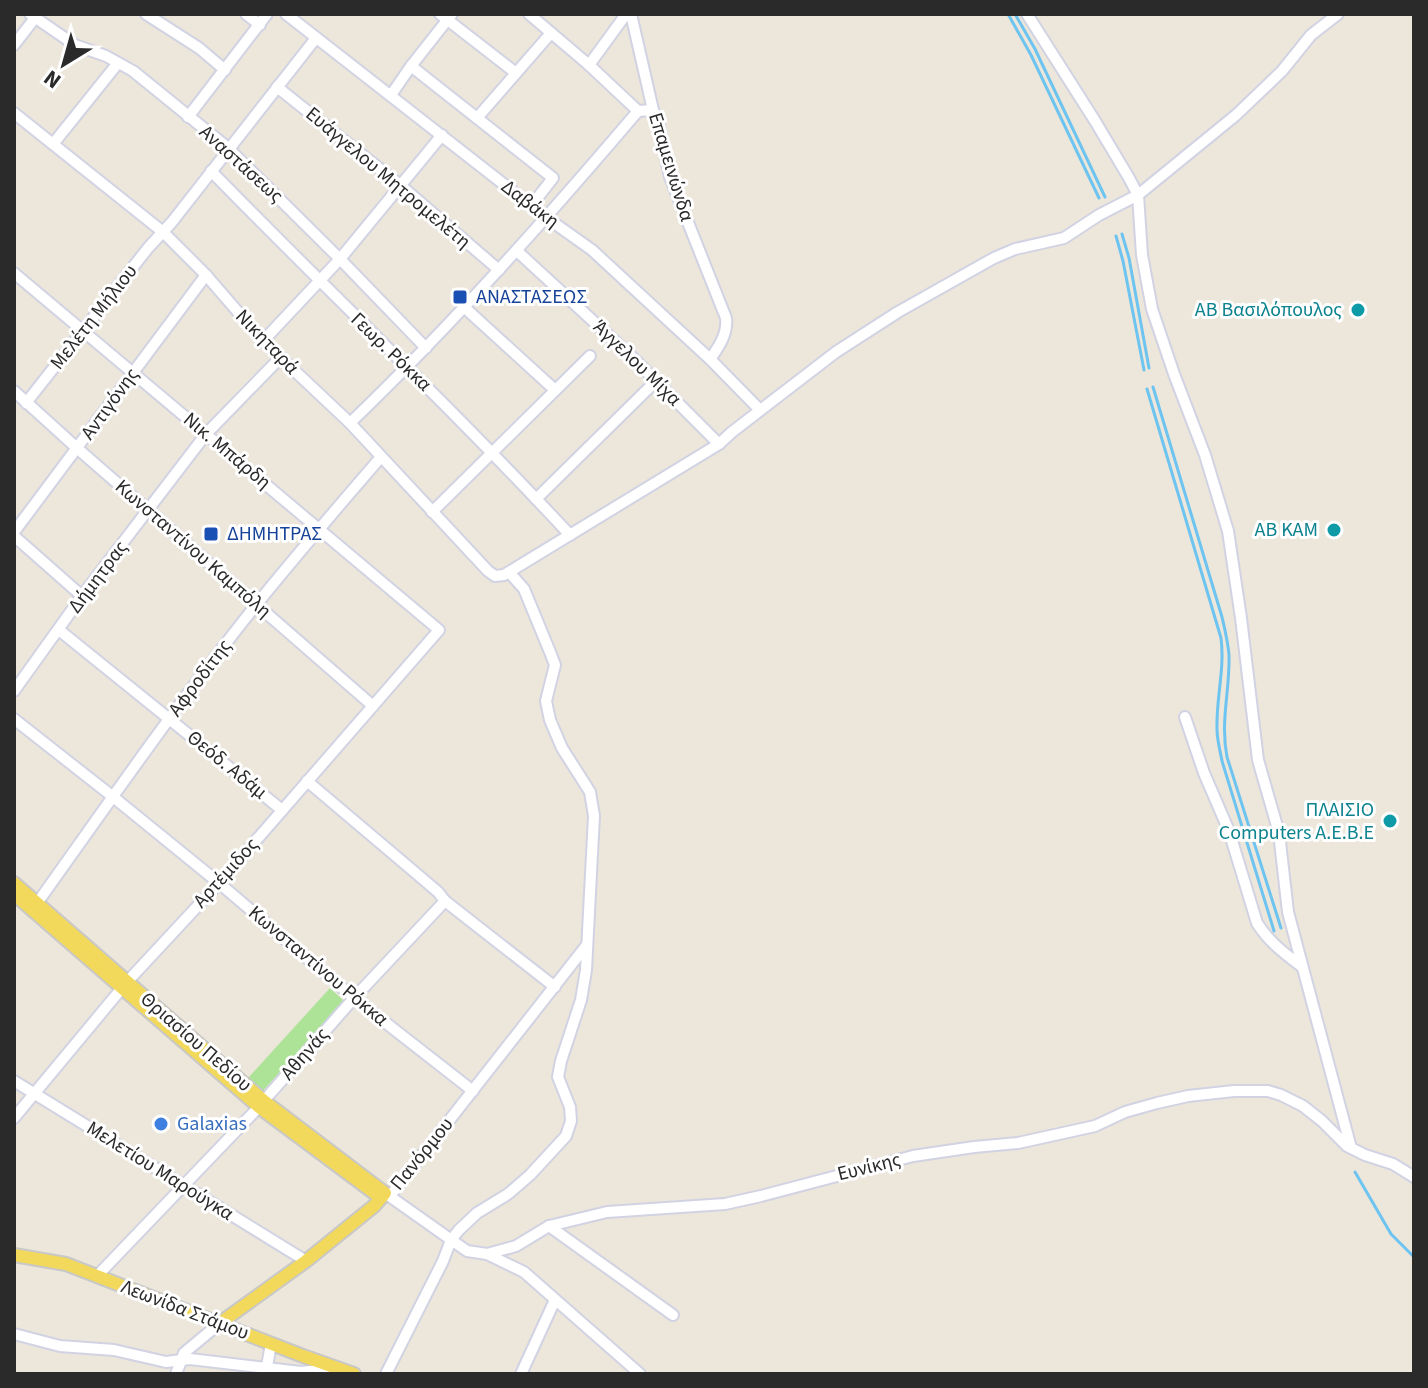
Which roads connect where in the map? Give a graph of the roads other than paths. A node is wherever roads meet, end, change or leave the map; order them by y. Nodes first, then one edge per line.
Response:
1 (146, 14) edge
2 (246, 14) edge
3 (267, 14) edge
4 (286, 14) edge
5 (529, 14) edge
6 (1027, 14) edge
7 (1338, 14) edge
8 (625, 15) edge
9 (32, 16) edge
10 (446, 16) edge
11 (260, 25) junction
12 (551, 33) junction
13 (316, 38) junction
14 (14, 45) edge
15 (118, 63) junction
16 (589, 65) junction
17 (411, 66) junction
18 (225, 70) junction
19 (516, 73) junction
20 (277, 87) junction
21 (391, 95) junction
22 (653, 110) junction
23 (638, 111) junction
24 (14, 113) edge
25 (188, 117) junction
26 (477, 118) junction
27 (442, 135) junction
28 (53, 144) junction
29 (228, 148) junction
30 (211, 171) junction
31 (400, 185) junction
32 (1138, 195) junction
33 (531, 206) junction
34 (547, 218) junction
35 (163, 232) junction
36 (517, 251) junction
37 (340, 259) junction
38 (499, 270) junction
39 (14, 273) edge
40 (206, 275) junction
41 (320, 282) junction
42 (464, 307) junction
43 (83, 331) junction
44 (263, 341) junction
45 (426, 348) junction
46 (590, 356) dead end
47 (281, 357) junction
48 (710, 359) junction
49 (408, 368) junction
50 (133, 373) junction
51 (656, 381) junction
52 (555, 390) junction
53 (14, 391) edge
54 (26, 403) junction
55 (760, 410) junction
56 (350, 423) junction
57 (206, 434) junction
58 (719, 444) junction
59 (78, 449) junction
60 (492, 452) junction
61 (381, 457) junction
62 (536, 499) junction
63 (149, 510) junction
64 (432, 512) junction
65 (319, 529) junction
66 (14, 534) edge
67 (570, 535) junction
68 (509, 572) junction
69 (82, 596) junction
70 (256, 604) junction
71 (59, 630) junction
72 (439, 630) joint
73 (14, 691) edge
74 (373, 706) junction
75 (1185, 717) dead end
76 (170, 718) junction
77 (14, 719) edge
78 (307, 781) junction
79 (112, 796) junction
80 (282, 810) junction
81 (14, 883) edge
82 (219, 883) junction
83 (14, 894) edge
84 (445, 901) junction
85 (35, 907) junction
86 (588, 944) junction
87 (1301, 966) junction
88 (125, 985) junction
89 (555, 987) junction
90 (354, 998) junction
91 (14, 1081) edge
92 (473, 1091) junction
93 (35, 1094) junction
94 (261, 1104) junction
95 (14, 1118) edge
96 (1351, 1148) junction
97 (1414, 1177) edge
98 (184, 1186) junction
99 (385, 1196) junction
100 (549, 1226) junction
101 (451, 1240) junction
102 (487, 1254) junction
103 (15, 1258) edge
104 (306, 1261) junction
105 (97, 1276) junction
106 (555, 1300) junction
107 (673, 1315) dead end
108 (220, 1323) junction
109 (14, 1334) edge
110 (271, 1344) junction
111 (181, 1361) junction
112 (336, 1368) junction
113 (266, 1371) edge
114 (176, 1374) edge
115 (354, 1374) edge
116 (386, 1374) edge
117 (521, 1374) edge
118 (640, 1374) edge

1 - 18 street
2 - 11 street
3 - 11 street
4 - 13 street, Δαβάκη
5 - 12 street
6 - 32 street
7 - 32 street
8 - 16 street
8 - 22 street, Επαμεινώνδα
9 - 14 street
9 - 15 street, Αναστάσεως
10 - 17 street
10 - 19 street
11 - 18 street
12 - 16 street
12 - 19 street
13 - 20 street, Μελέτη Μήλιου
13 - 21 street, Δαβάκη
15 - 25 street, Αναστάσεως
15 - 28 street
16 - 23 street
17 - 21 street
17 - 26 street
18 - 25 street
19 - 26 street
20 - 29 street, Μελέτη Μήλιου
20 - 31 street, Ευάγγελου Μητρομελέτη
21 - 27 street, Δαβάκη
22 - 23 street
22 - 48 street, Επαμεινώνδα
23 - 34 street
24 - 28 street, Νικηταρά
25 - 29 street, Αναστάσεως
26 - 33 street
27 - 31 street
27 - 33 street, Δαβάκη
28 - 35 street, Νικηταρά
29 - 30 street, Μελέτη Μήλιου
29 - 37 street, Αναστάσεως
30 - 35 street, Μελέτη Μήλιου
30 - 41 street, Γεωρ. Ρόκκα
31 - 37 street
31 - 38 street, Ευάγγελου Μητρομελέτη
32 - 55 street
32 - 87 street
33 - 34 street, Δαβάκη
34 - 36 street
34 - 48 street, Δαβάκη
35 - 40 street, Νικηταρά
35 - 43 street, Μελέτη Μήλιου
36 - 38 street
36 - 51 street, Άγγελου Μίχα
37 - 41 street
37 - 45 street, Αναστάσεως
38 - 42 street
39 - 43 street, Νικ. Μπάρδη
40 - 44 street, Νικηταρά
40 - 50 street, Αντιγόνης
41 - 44 street
41 - 49 street, Γεωρ. Ρόκκα
42 - 45 street
42 - 52 street
43 - 50 street, Νικ. Μπάρδη
43 - 54 street, Μελέτη Μήλιου
44 - 47 street, Νικηταρά
45 - 49 street
46 - 52 street
47 - 56 street, Νικηταρά
47 - 57 street, Δήμητρας
48 - 55 street, Δαβάκη
49 - 56 street
49 - 60 street, Γεωρ. Ρόκκα
50 - 57 street, Νικ. Μπάρδη
50 - 59 street, Αντιγόνης
51 - 58 street, Άγγελου Μίχα
51 - 62 street
52 - 60 street
53 - 54 street, Κωνσταντίνου Καμπόλη
54 - 59 street, Κωνσταντίνου Καμπόλη
55 - 58 street
56 - 61 street, Νικηταρά
57 - 63 street, Δήμητρας
57 - 65 street, Νικ. Μπάρδη
58 - 67 street
59 - 63 street, Κωνσταντίνου Καμπόλη
59 - 66 street, Αντιγόνης
60 - 62 street, Γεωρ. Ρόκκα
60 - 64 street
61 - 64 street, Νικηταρά
61 - 65 street, Αφροδίτης
62 - 67 street, Γεωρ. Ρόκκα
63 - 69 street, Δήμητρας
63 - 70 street, Κωνσταντίνου Καμπόλη
64 - 68 street, Νικηταρά
65 - 70 street, Αφροδίτης
65 - 72 street, Νικ. Μπάρδη
66 - 69 street
67 - 68 street
68 - 86 street
69 - 71 street, Δήμητρας
70 - 74 street, Κωνσταντίνου Καμπόλη
70 - 76 street, Αφροδίτης
71 - 73 street, Δήμητρας
71 - 76 street, Θεόδ. Αδάμ
72 - 74 street, Αρτέμιδος
74 - 78 street, Αρτέμιδος
75 - 87 street
76 - 79 street, Αφροδίτης
76 - 80 street, Θεόδ. Αδάμ
77 - 79 street, Κωνσταντίνου Ρόκκα
78 - 80 street, Αρτέμιδος
78 - 84 street
79 - 82 street, Κωνσταντίνου Ρόκκα
79 - 85 street, Αφροδίτης
80 - 82 street, Αρτέμιδος
81 - 85 main road, Θριασίου Πεδίου
82 - 88 street, Αρτέμιδος
82 - 90 street, Κωνσταντίνου Ρόκκα
83 - 85 main road, Θριασίου Πεδίου
84 - 89 street
84 - 90 street, Αθηνάς
85 - 88 main road, Θριασίου Πεδίου
86 - 89 street, Πανόρμου
86 - 101 street
87 - 96 street
88 - 93 street, Αρτέμιδος
88 - 94 main road, Θριασίου Πεδίου
89 - 92 street, Πανόρμου
90 - 92 street, Κωνσταντίνου Ρόκκα
90 - 94 street, Αθηνάς
91 - 93 street, Μελετίου Μαρούγκα
92 - 99 street, Πανόρμου
93 - 95 street, Αρτέμιδος
93 - 98 street, Μελετίου Μαρούγκα
94 - 98 street, Αθηνάς
94 - 99 main road, Θριασίου Πεδίου
96 - 97 street
96 - 100 street, Ευνίκης
98 - 104 street, Μελετίου Μαρούγκα
98 - 105 street, Αθηνάς
99 - 101 street
99 - 104 main road, Πανόρμου
100 - 102 street, Ευνίκης
100 - 107 street
101 - 102 street
101 - 116 street
102 - 106 street
103 - 105 main road, Λεωνίδα Στάμου
104 - 108 main road, Πανόρμου
105 - 108 main road, Λεωνίδα Στάμου
106 - 117 street
106 - 118 street
108 - 110 main road, Λεωνίδα Στάμου
108 - 111 street
109 - 111 street
110 - 112 main road, Λεωνίδα Στάμου
110 - 113 street
111 - 113 street
111 - 114 street
112 - 113 street
112 - 115 main road, Λεωνίδα Στάμου

